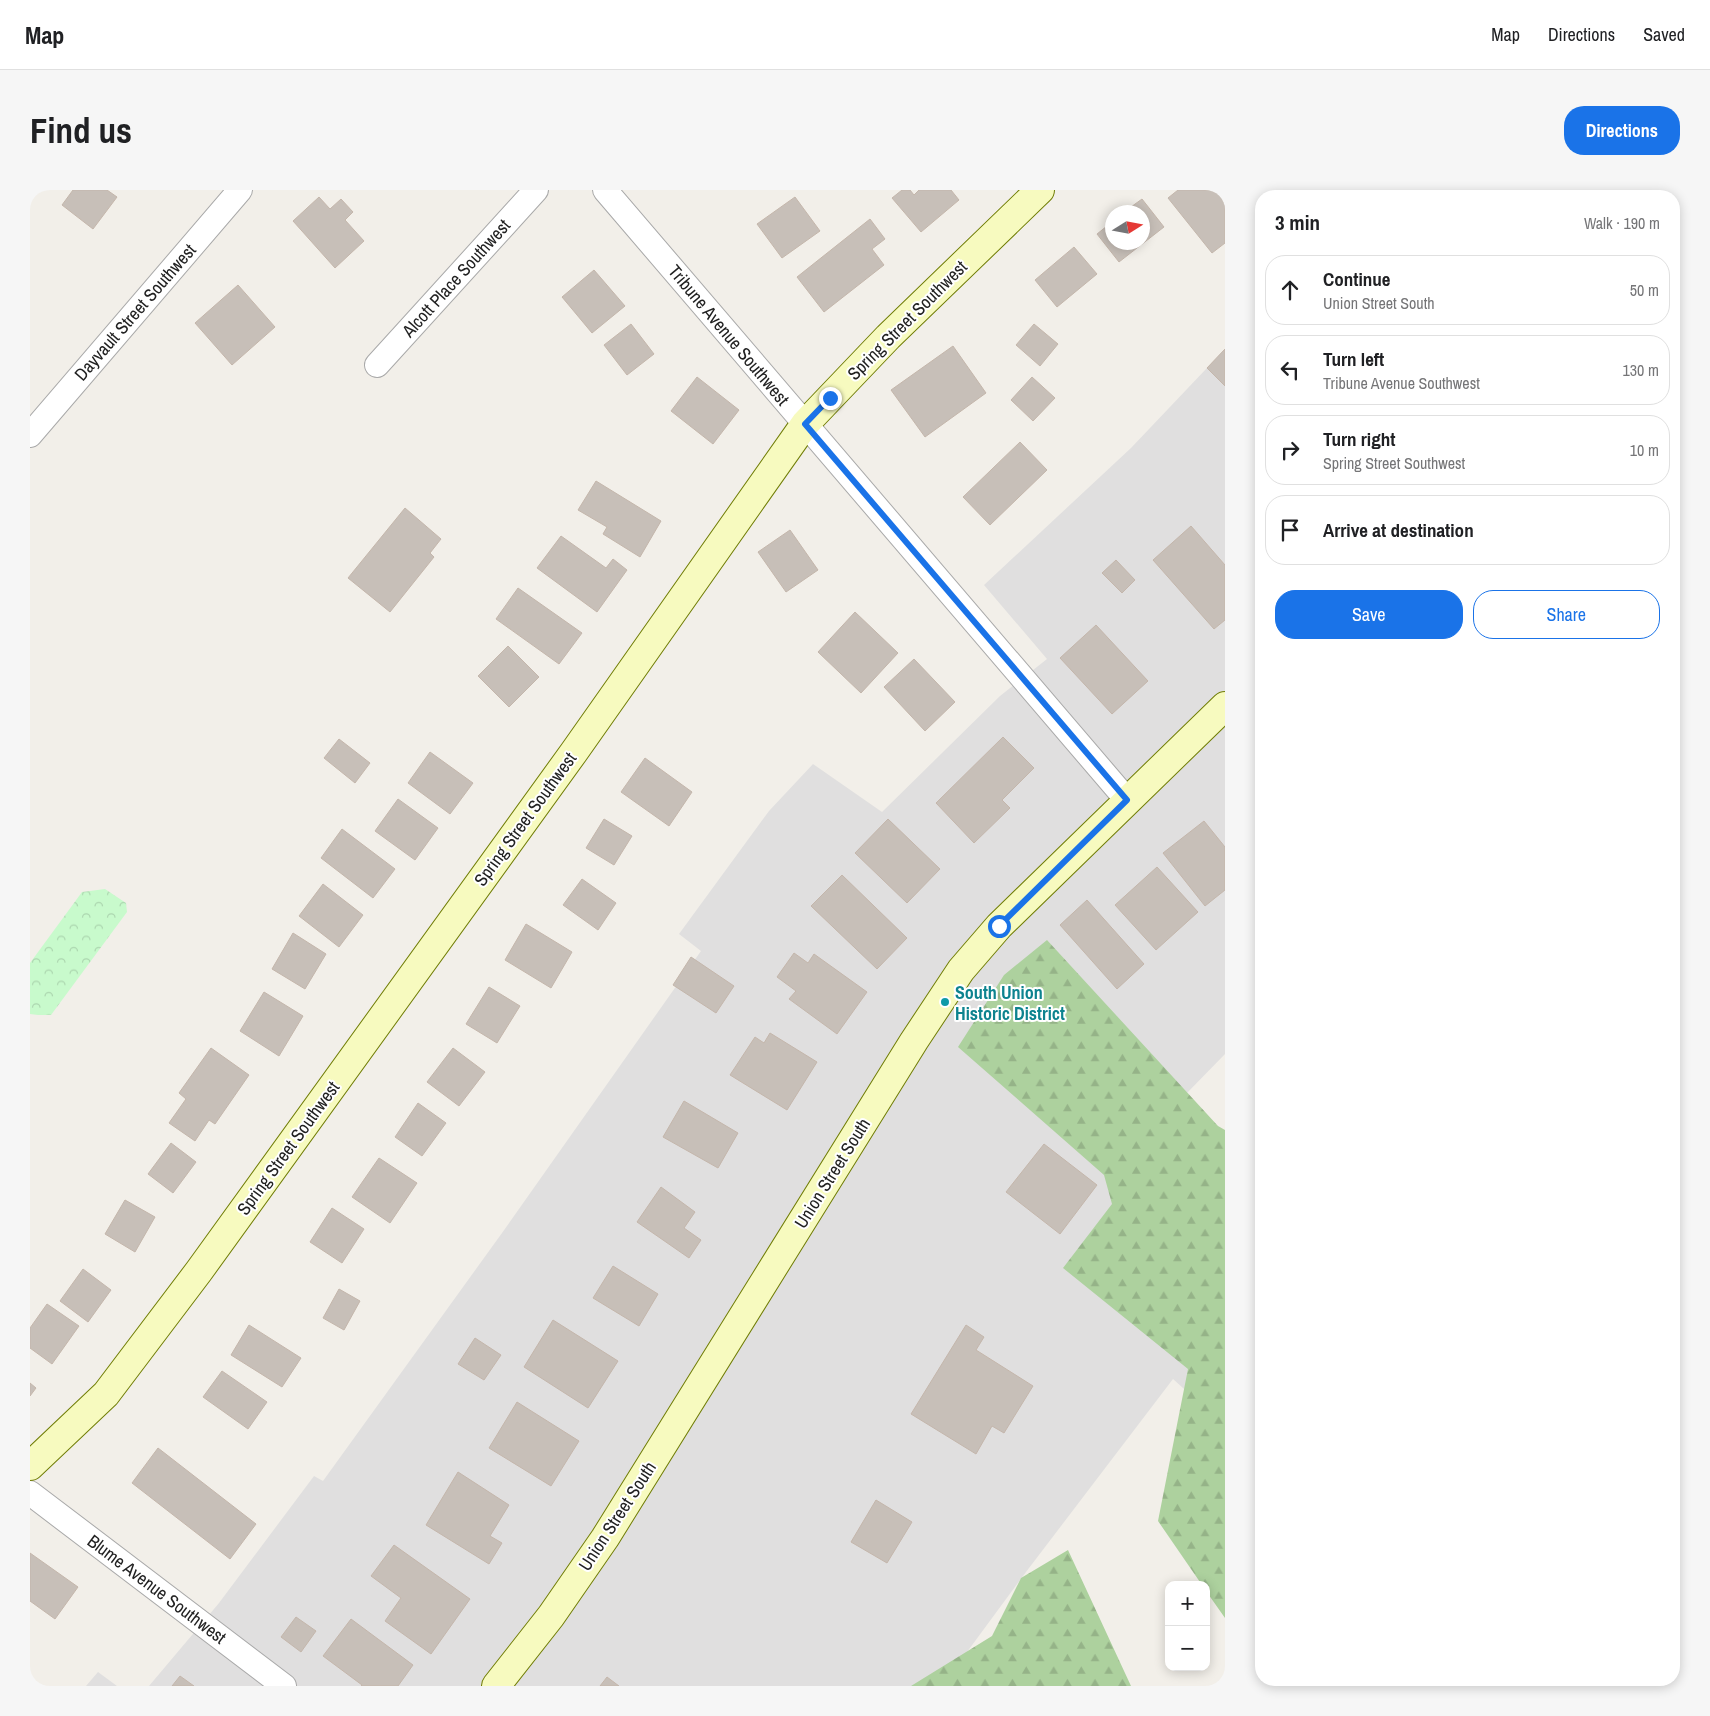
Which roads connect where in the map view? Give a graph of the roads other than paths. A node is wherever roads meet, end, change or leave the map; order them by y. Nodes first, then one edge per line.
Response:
1 (240, 190) edge
2 (536, 190) edge
3 (605, 190) edge
4 (1040, 190) edge
5 (377, 365) dead end
6 (805, 424) junction
7 (30, 435) edge
8 (1225, 706) edge
9 (1127, 800) junction
10 (30, 1466) edge
11 (30, 1493) edge
12 (284, 1686) edge
13 (496, 1686) edge

1 - 7 street, Dayvault Street Southwest
2 - 5 street, Alcott Place Southwest
3 - 6 street, Tribune Avenue Southwest
4 - 6 street, Spring Street Southwest
6 - 9 street, Tribune Avenue Southwest
6 - 10 street, Spring Street Southwest
8 - 9 street, Union Street South
9 - 13 street, Union Street South
11 - 12 street, Blume Avenue Southwest

